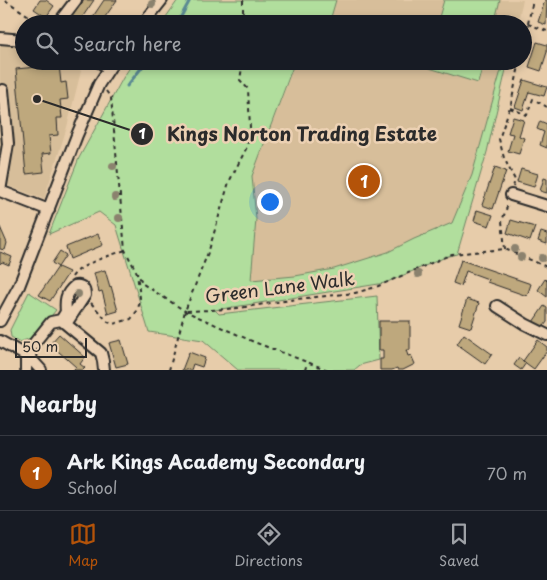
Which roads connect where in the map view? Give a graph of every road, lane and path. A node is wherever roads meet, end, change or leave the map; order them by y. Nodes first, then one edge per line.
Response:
1 (5, 0) edge
2 (76, 0) edge
3 (162, 0) edge
4 (243, 0) edge
5 (533, 0) edge
6 (28, 15) edge
7 (65, 15) edge
8 (150, 15) edge
9 (243, 15) edge
10 (530, 15) edge
11 (532, 25) edge
12 (547, 31) edge
13 (0, 38) edge
14 (15, 39) edge
15 (108, 70) edge
16 (242, 70) edge
17 (518, 70) edge
18 (99, 84) junction
19 (0, 91) edge
20 (547, 107) edge
21 (510, 108) junction
22 (0, 191) edge
23 (511, 195) junction
24 (547, 206) edge
25 (49, 210) junction
26 (505, 249) junction
27 (125, 250) junction
28 (547, 267) edge
29 (75, 272) dead end
30 (137, 272) junction
31 (85, 295) junction
32 (497, 306) dead end
33 (185, 311) junction
34 (0, 322) edge
35 (64, 322) junction
36 (547, 335) edge
37 (0, 341) edge
38 (28, 357) junction
39 (307, 362) junction
40 (26, 370) edge
41 (41, 370) edge
42 (104, 370) edge
43 (169, 370) edge
44 (305, 370) edge
45 (328, 370) edge

1 - 6 path
2 - 7 street
3 - 8 street
4 - 9 path
5 - 10 path
11 - 12 path
13 - 14 street
15 - 18 street
16 - 33 path
17 - 21 path
18 - 25 street
18 - 27 path
19 - 22 street
20 - 21 path
21 - 23 path
22 - 25 street
23 - 24 street
23 - 26 path
25 - 34 street
26 - 28 path, Green Lane Walk
26 - 33 path, Green Lane Walk
27 - 29 path
27 - 30 path
30 - 31 path
30 - 33 path
31 - 35 street
31 - 35 street
32 - 36 street
33 - 39 path
33 - 43 path
35 - 38 street
35 - 42 street
37 - 38 street
38 - 40 street
38 - 41 street
39 - 44 path
39 - 45 path

